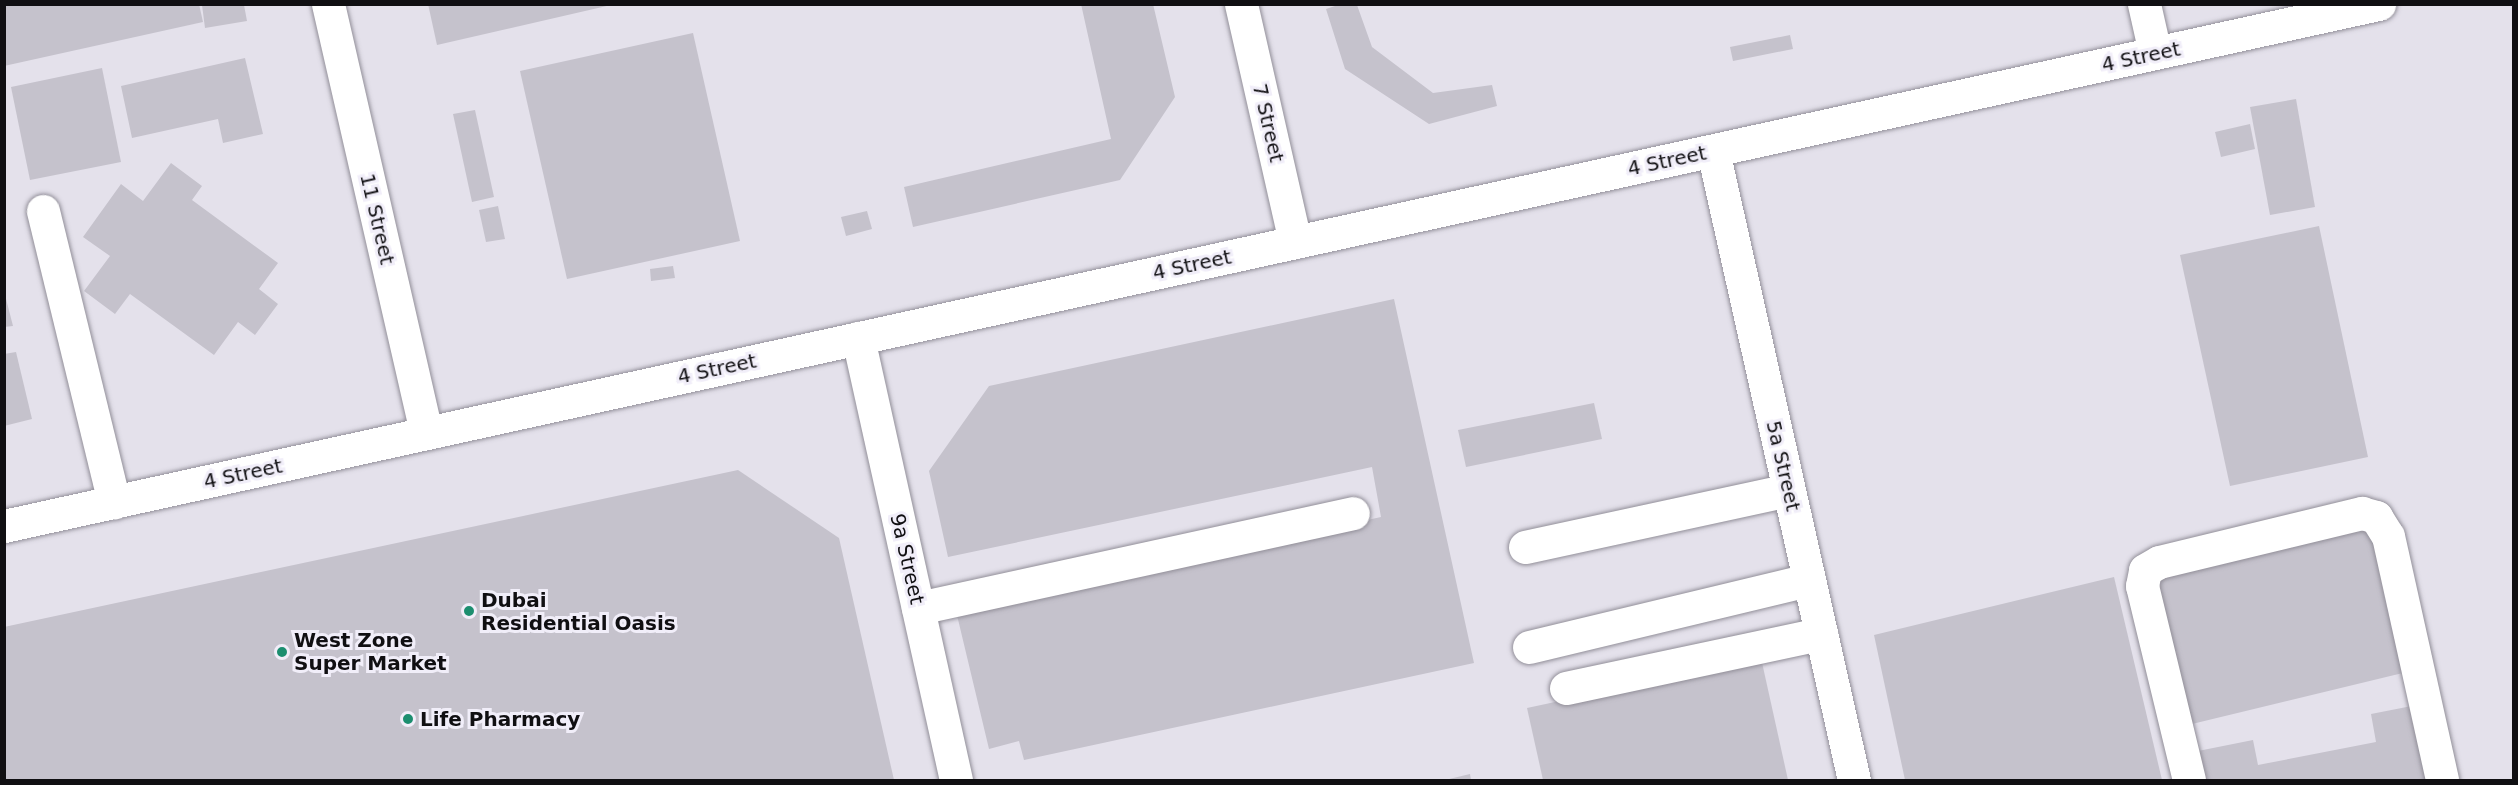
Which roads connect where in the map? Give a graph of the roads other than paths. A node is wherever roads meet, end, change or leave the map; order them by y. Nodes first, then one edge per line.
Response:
1 (328, 4) edge
2 (1241, 4) edge
3 (2144, 4) edge
4 (2379, 4) edge
5 (2155, 54) junction
6 (1713, 151) junction
7 (44, 211) dead end
8 (1295, 242) junction
9 (858, 338) junction
10 (426, 433) junction
11 (1788, 490) junction
12 (114, 502) junction
13 (1353, 513) dead end
14 (4, 526) edge
15 (1525, 547) dead end
16 (1809, 580) junction
17 (918, 609) junction
18 (1821, 634) junction
19 (1529, 647) dead end
20 (1566, 688) dead end
21 (956, 780) edge
22 (1854, 780) edge
23 (2190, 780) edge
24 (2442, 780) edge

1 - 10 street, 11 Street
2 - 8 street, 7 Street
3 - 5 street
4 - 5 street, 4 Street
5 - 6 street, 4 Street
6 - 8 street, 4 Street
6 - 11 street, 5a Street
7 - 12 street
8 - 9 street, 4 Street
9 - 10 street, 4 Street
9 - 17 street, 9a Street
10 - 12 street, 4 Street
11 - 15 street
11 - 16 street, 5a Street
12 - 14 street, 4 Street
13 - 17 street
16 - 18 street, 5a Street
16 - 19 street
17 - 21 street, 9a Street
18 - 20 street
18 - 22 street, 5a Street
23 - 24 street

